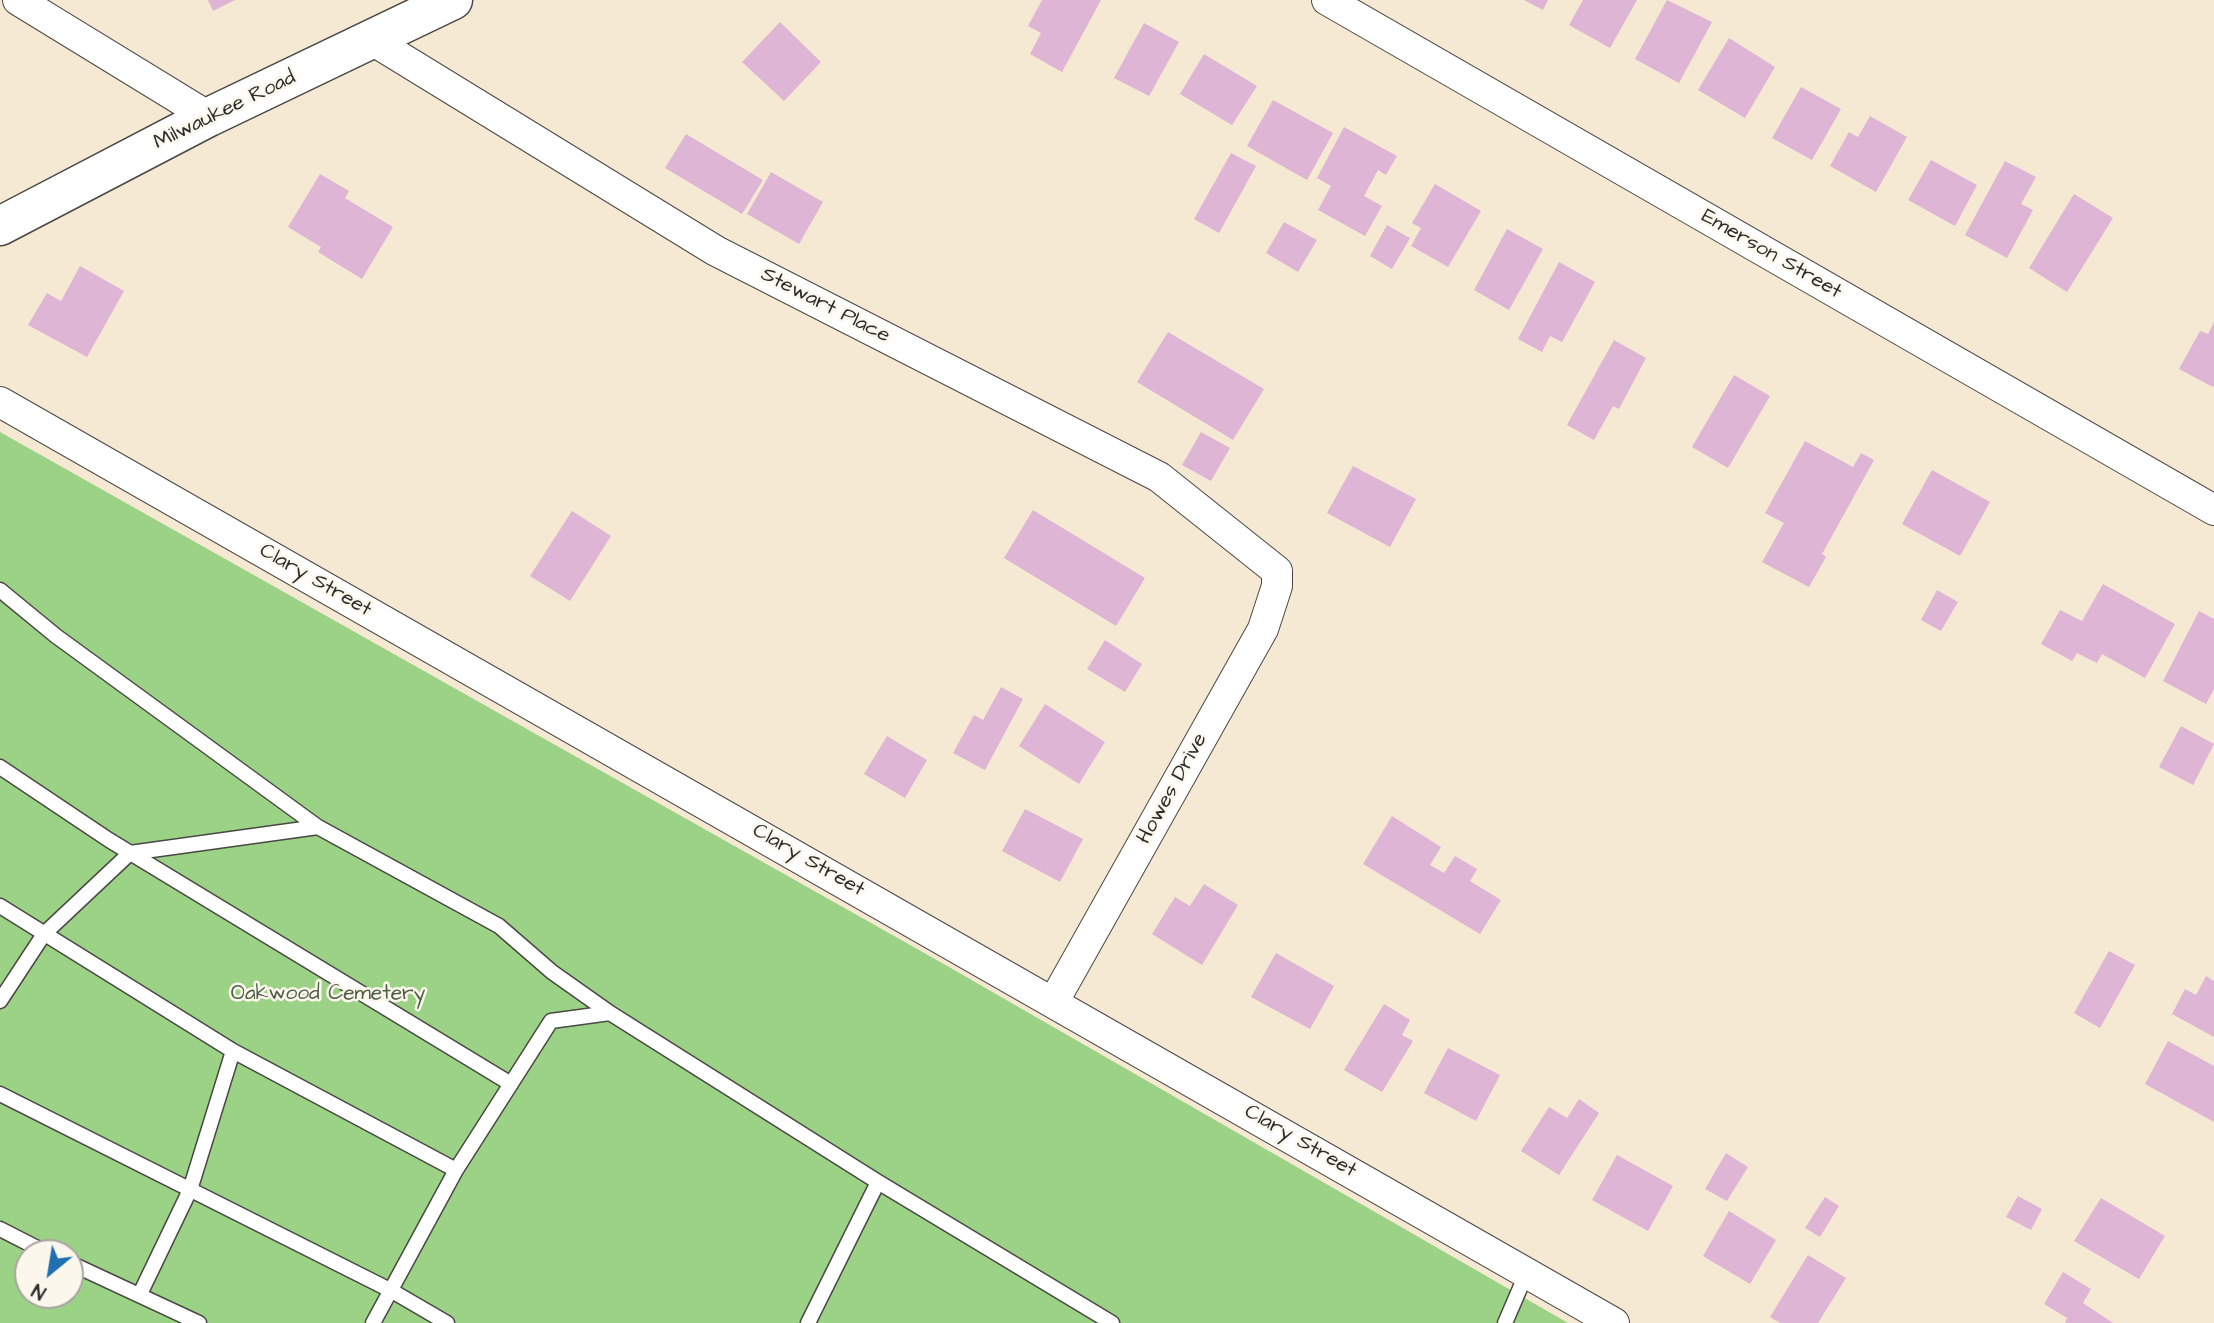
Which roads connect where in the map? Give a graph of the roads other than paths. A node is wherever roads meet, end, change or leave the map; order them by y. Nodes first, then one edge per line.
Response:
1 (18, 0) edge
2 (453, 0) edge
3 (1327, 0) edge
4 (372, 40) junction
5 (209, 117) junction
6 (0, 226) edge
7 (0, 402) edge
8 (2214, 510) edge
9 (1277, 571) joint
10 (0, 590) edge
11 (0, 767) edge
12 (318, 827) junction
13 (130, 853) junction
14 (0, 906) edge
15 (44, 934) junction
16 (0, 1001) edge
17 (1054, 1001) junction
18 (610, 1013) junction
19 (233, 1051) junction
20 (511, 1083) junction
21 (0, 1094) edge
22 (456, 1170) junction
23 (878, 1182) junction
24 (190, 1190) junction
25 (0, 1229) edge
26 (20, 1239) edge
27 (84, 1269) edge
28 (1527, 1272) junction
29 (392, 1291) junction
30 (139, 1294) junction
31 (199, 1323) edge
32 (373, 1323) edge
33 (447, 1323) edge
34 (808, 1323) edge
35 (1112, 1323) edge
36 (1505, 1323) edge
37 (1614, 1323) edge

1 - 5 street
2 - 4 street, Milwaukee Road
3 - 8 street, Emerson Street
4 - 5 street, Milwaukee Road
4 - 9 street, Stewart Place
5 - 6 street, Milwaukee Road
7 - 17 street, Clary Street
9 - 17 street, Howes Drive
10 - 12 lane
11 - 13 lane
12 - 13 lane
12 - 18 lane
13 - 15 lane
13 - 20 lane
14 - 15 lane
15 - 16 lane
15 - 19 lane
17 - 28 street, Clary Street
18 - 20 lane
18 - 23 lane
19 - 22 lane
19 - 24 lane
20 - 22 lane
21 - 24 lane
22 - 29 lane
23 - 34 lane
23 - 35 lane
24 - 29 lane
24 - 30 lane
25 - 26 lane
27 - 30 lane
28 - 36 lane
28 - 37 street, Clary Street
29 - 32 lane
29 - 33 lane
30 - 31 lane

